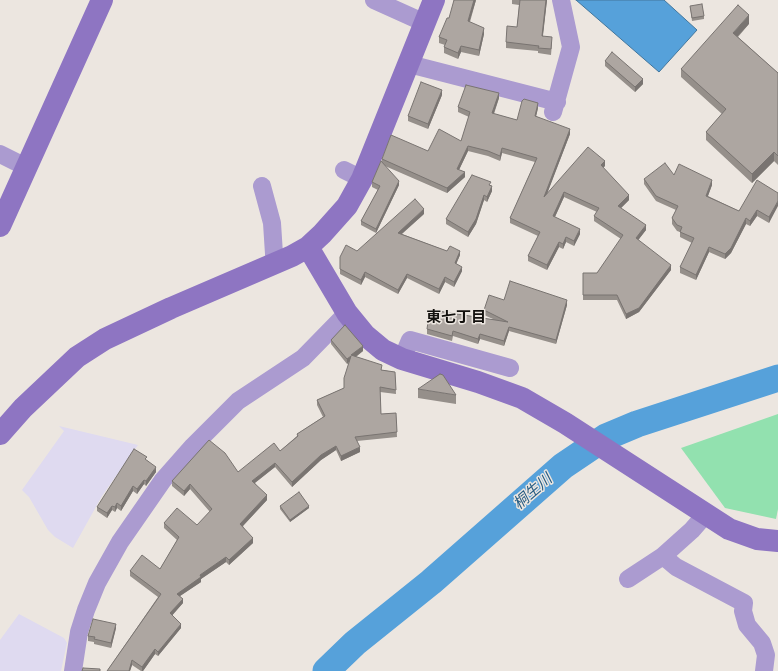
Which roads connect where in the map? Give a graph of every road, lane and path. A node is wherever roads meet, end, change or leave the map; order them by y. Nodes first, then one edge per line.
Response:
1 (102, 0) edge
2 (374, 0) edge
3 (434, 0) edge
4 (561, 0) edge
5 (425, 23) junction
6 (409, 64) junction
7 (0, 154) edge
8 (26, 167) junction
9 (262, 186) dead end
10 (0, 226) edge
11 (308, 247) junction
12 (277, 263) junction
13 (347, 314) junction
14 (402, 359) junction
15 (510, 368) dead end
16 (0, 434) edge
17 (701, 513) junction
18 (778, 541) edge
19 (663, 556) junction
20 (628, 579) dead end
21 (73, 671) edge
22 (764, 671) edge

1 - 8 street
2 - 5 street
3 - 5 street
4 - 6 street
5 - 6 street
6 - 11 street
7 - 8 street
8 - 10 street
9 - 12 street
11 - 12 street
11 - 13 street
12 - 16 street
13 - 14 street
13 - 21 street
14 - 15 street
14 - 17 street
17 - 18 street
17 - 19 street
19 - 20 street
19 - 22 street

